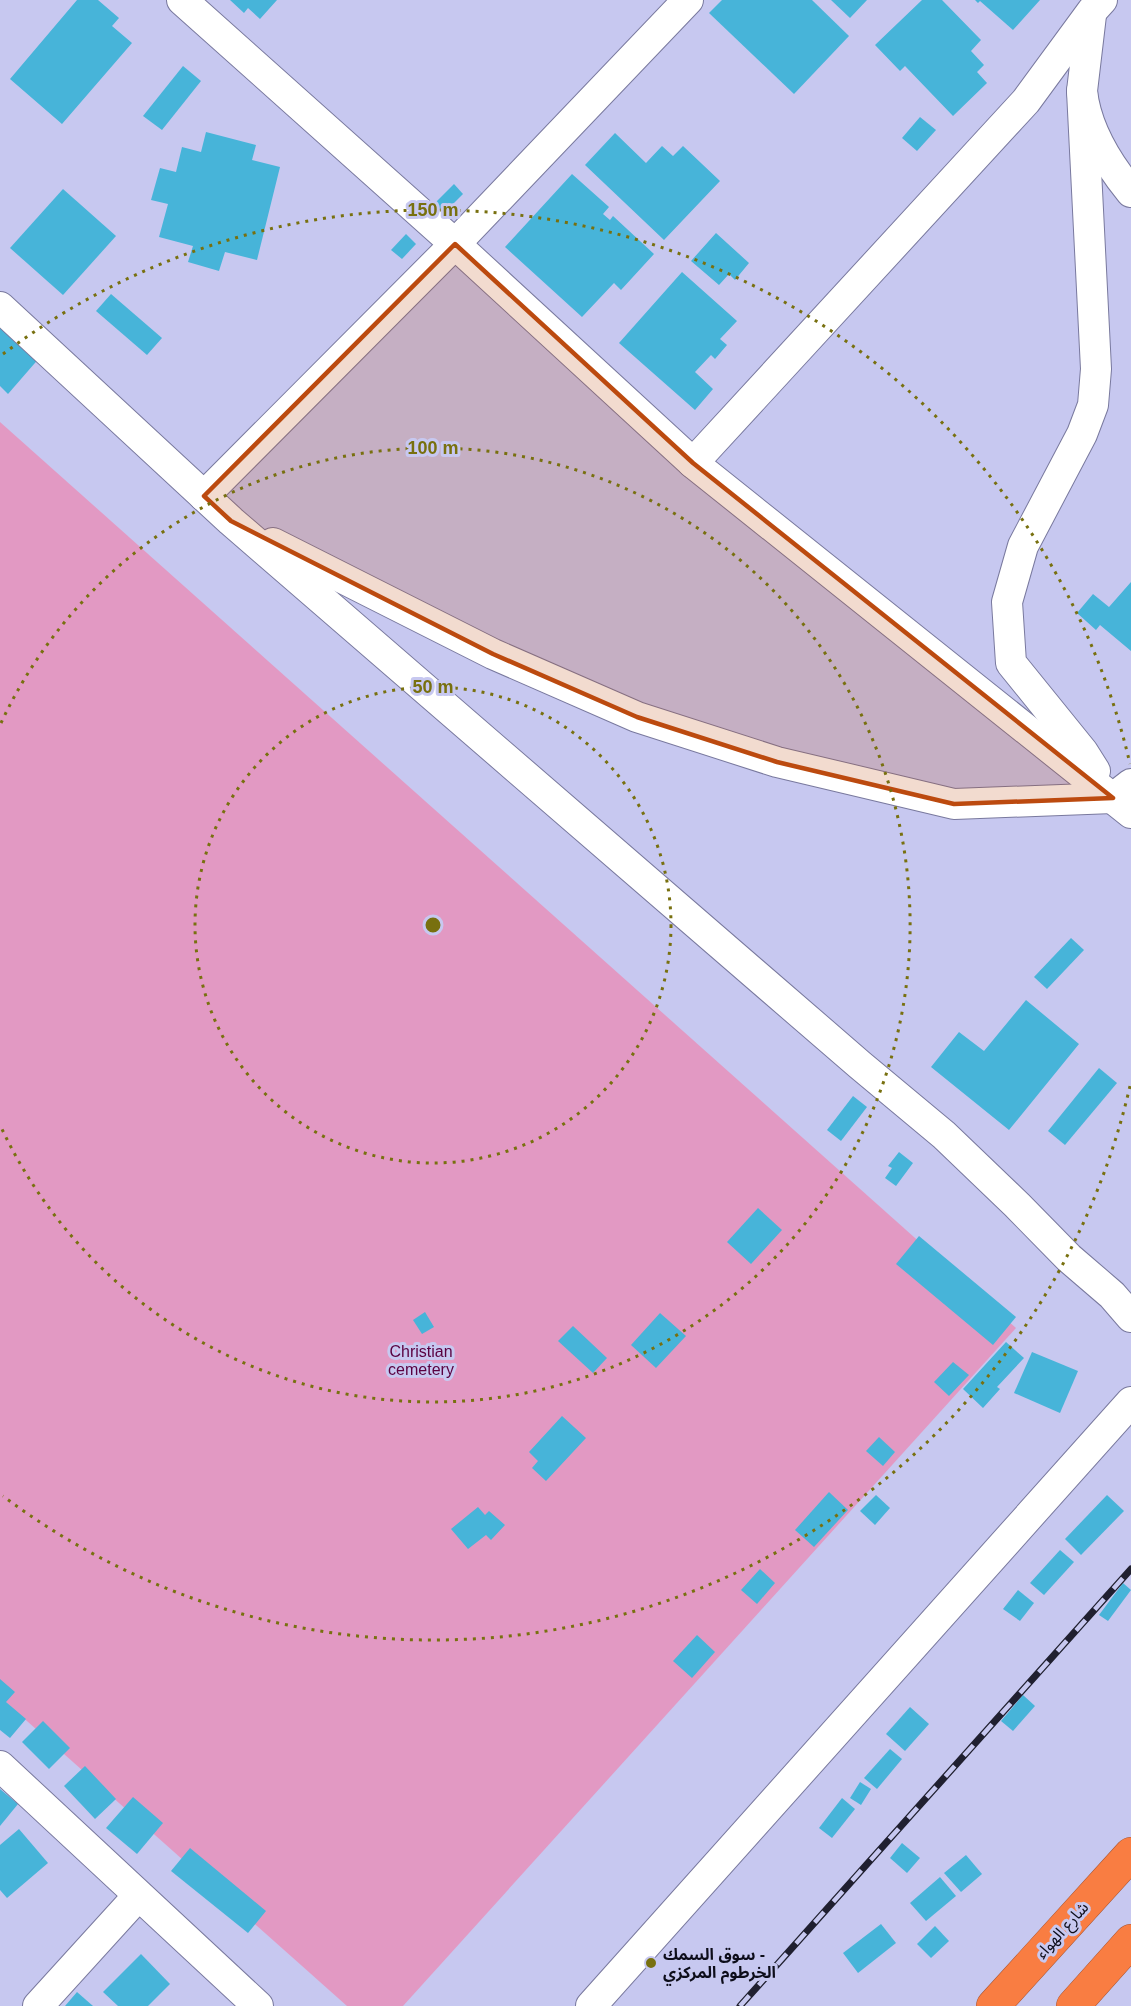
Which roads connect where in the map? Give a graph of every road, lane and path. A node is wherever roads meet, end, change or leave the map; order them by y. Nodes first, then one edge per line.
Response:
1 (182, 0) edge
2 (688, 0) edge
3 (1095, 4) edge
4 (1082, 91) junction
5 (1131, 192) edge
6 (455, 244) junction
7 (0, 307) edge
8 (693, 463) junction
9 (204, 496) junction
10 (231, 521) junction
11 (1125, 798) edge
12 (1131, 1317) edge
13 (1131, 1402) edge
14 (0, 1766) edge
15 (1131, 1854) edge
16 (138, 1896) junction
17 (1131, 1941) edge
18 (38, 2006) edge
19 (258, 2006) edge
20 (591, 2006) edge
21 (993, 2006) edge
22 (1074, 2006) edge

1 - 6 street
2 - 6 street
3 - 4 street
3 - 8 street
4 - 5 street
4 - 11 street
6 - 8 street
6 - 9 street
7 - 9 street
8 - 11 street
9 - 10 street
10 - 11 street
10 - 12 street
13 - 20 street
14 - 16 street
15 - 21 highway, شارع الهواء
16 - 18 street
16 - 19 street
17 - 22 highway

